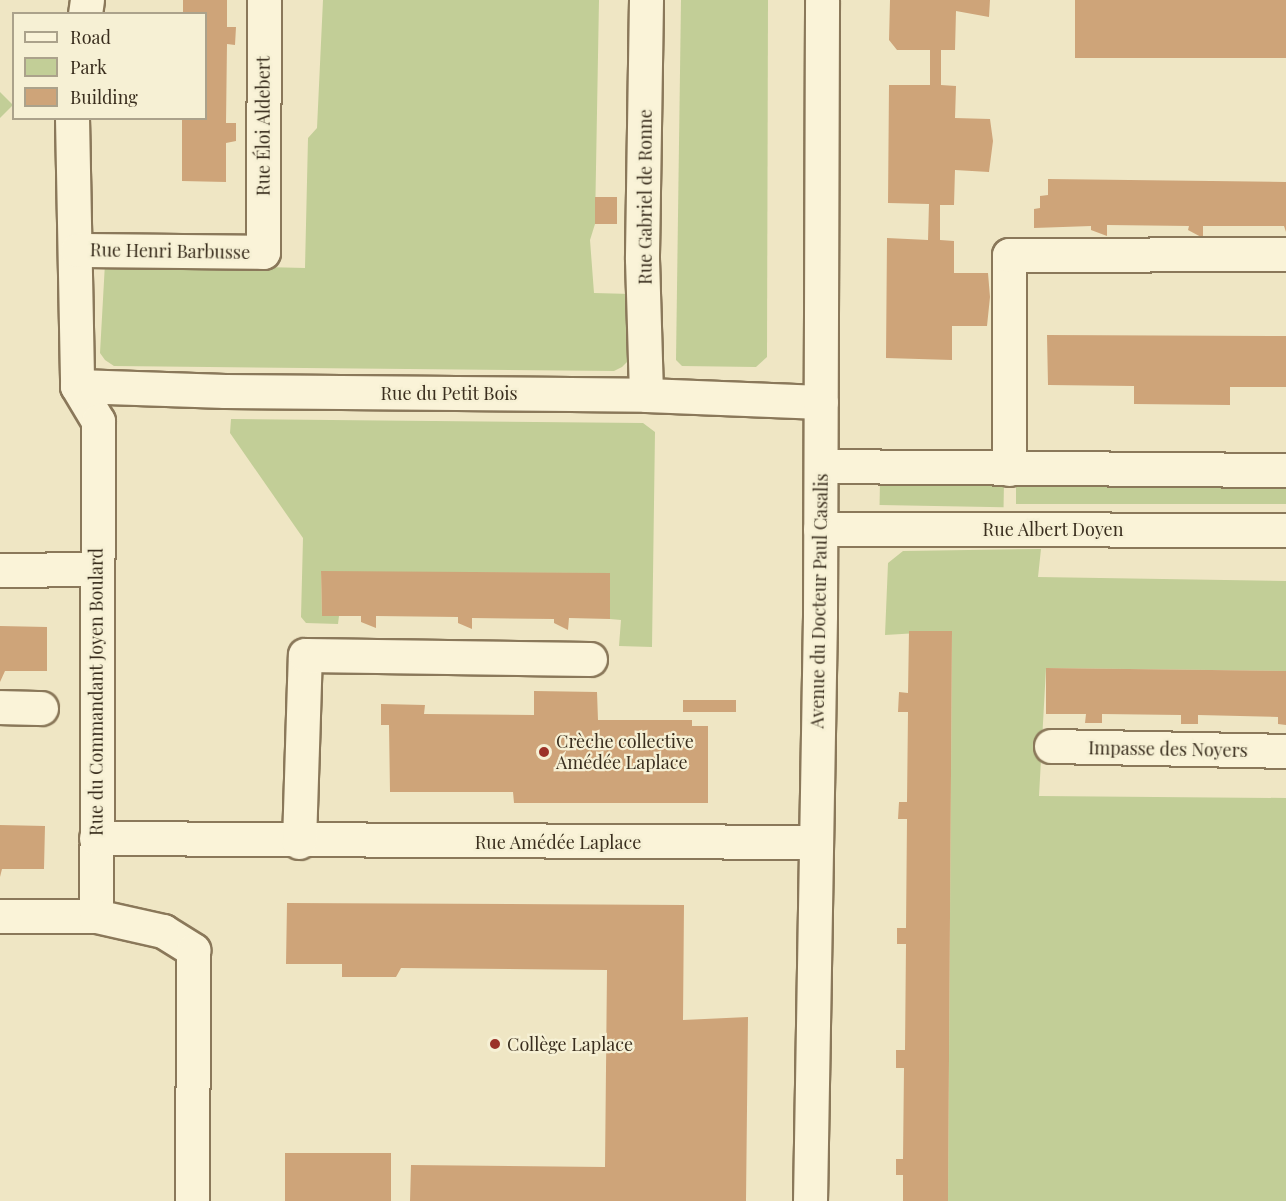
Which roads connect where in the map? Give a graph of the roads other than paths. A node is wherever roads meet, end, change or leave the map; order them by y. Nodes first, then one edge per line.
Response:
1 (264, 0) edge
2 (646, 0) edge
3 (822, 0) edge
4 (72, 120) edge
5 (77, 250) junction
6 (263, 252) joint
7 (1286, 254) edge
8 (77, 386) junction
9 (646, 395) junction
10 (821, 402) junction
11 (821, 466) junction
12 (1009, 469) junction
13 (1286, 470) edge
14 (820, 529) junction
15 (1286, 530) edge
16 (96, 569) junction
17 (0, 570) edge
18 (590, 659) dead end
19 (0, 707) edge
20 (41, 708) dead end
21 (1051, 746) dead end
22 (1286, 752) edge
23 (96, 838) junction
24 (299, 842) junction
25 (816, 842) junction
26 (0, 916) edge
27 (96, 916) junction
28 (192, 1201) edge
29 (810, 1201) edge

1 - 6 street, Rue Éloi Aldebert
2 - 9 street, Rue Gabriel de Ronne
3 - 10 street, Avenue du Docteur Paul Casalis
4 - 5 street
5 - 6 street, Rue Henri Barbusse
5 - 8 street
7 - 12 street
8 - 9 street, Rue du Petit Bois
8 - 16 street, Rue du Commandant Joyen Boulard
9 - 10 street, Rue du Petit Bois
10 - 11 street, Avenue du Docteur Paul Casalis
11 - 12 street
11 - 14 street, Avenue du Docteur Paul Casalis
12 - 13 street
14 - 15 street, Rue Albert Doyen
14 - 25 street, Avenue du Docteur Paul Casalis
16 - 17 street
16 - 23 street, Rue du Commandant Joyen Boulard
18 - 24 street
19 - 20 street
21 - 22 street, Impasse des Noyers
23 - 24 street, Rue Amédée Laplace
23 - 27 street, Rue du Commandant Joyen Boulard
24 - 25 street, Rue Amédée Laplace
25 - 29 street, Avenue du Docteur Paul Casalis
26 - 27 street
27 - 28 street

